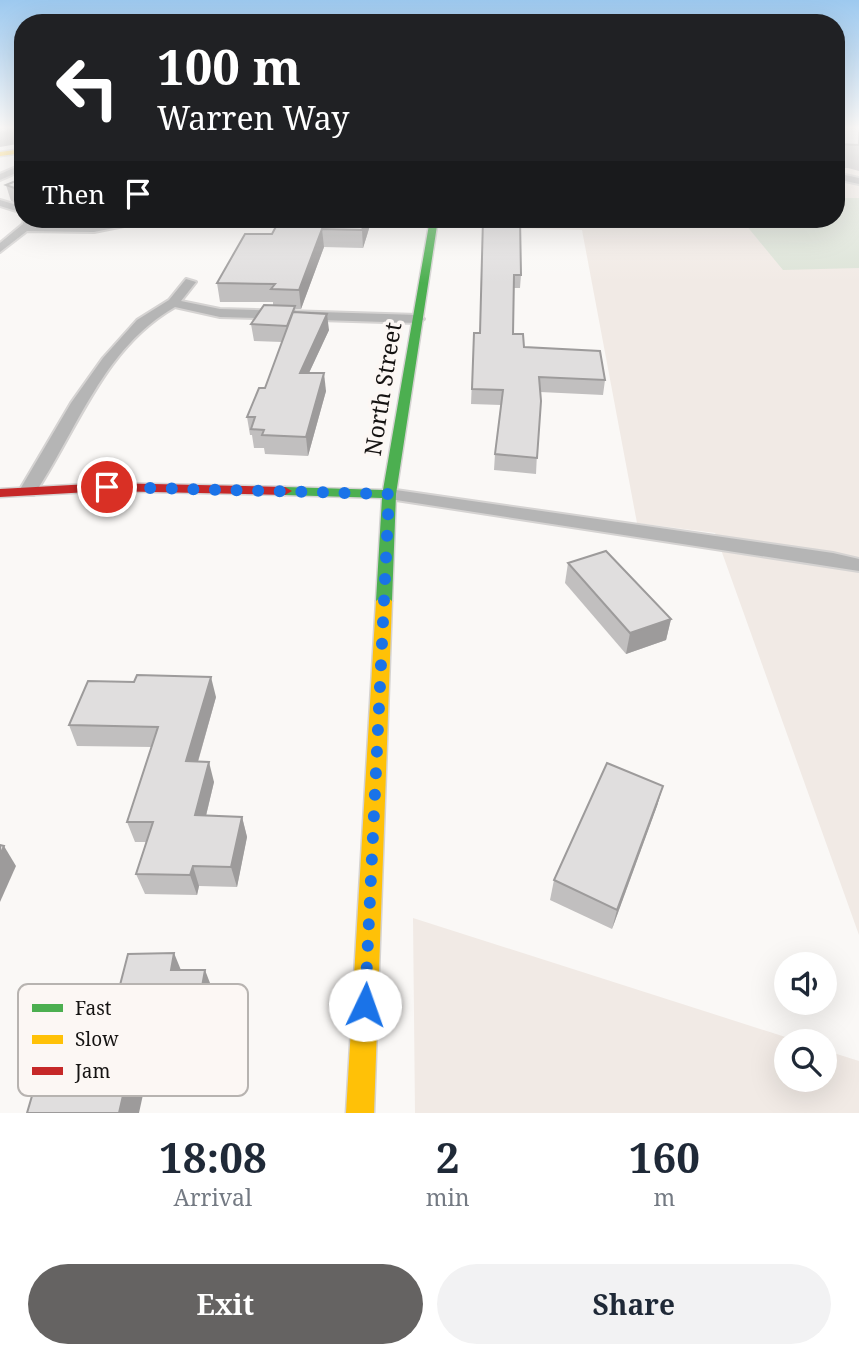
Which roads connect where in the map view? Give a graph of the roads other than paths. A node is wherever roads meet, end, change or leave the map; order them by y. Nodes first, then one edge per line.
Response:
1 (22, 228) edge
2 (88, 228) edge
3 (109, 228) edge
4 (433, 228) edge
5 (0, 249) edge
6 (190, 282) dead end
7 (173, 303) junction
8 (418, 319) junction
9 (28, 491) junction
10 (0, 493) edge
11 (389, 494) junction
12 (859, 565) edge
13 (359, 1113) edge

1 - 5 lane
2 - 3 lane
4 - 8 street, North Street
6 - 7 lane
7 - 8 lane
7 - 9 lane
8 - 11 street, North Street
9 - 10 street
9 - 11 street
11 - 12 lane
11 - 13 street, North Street

